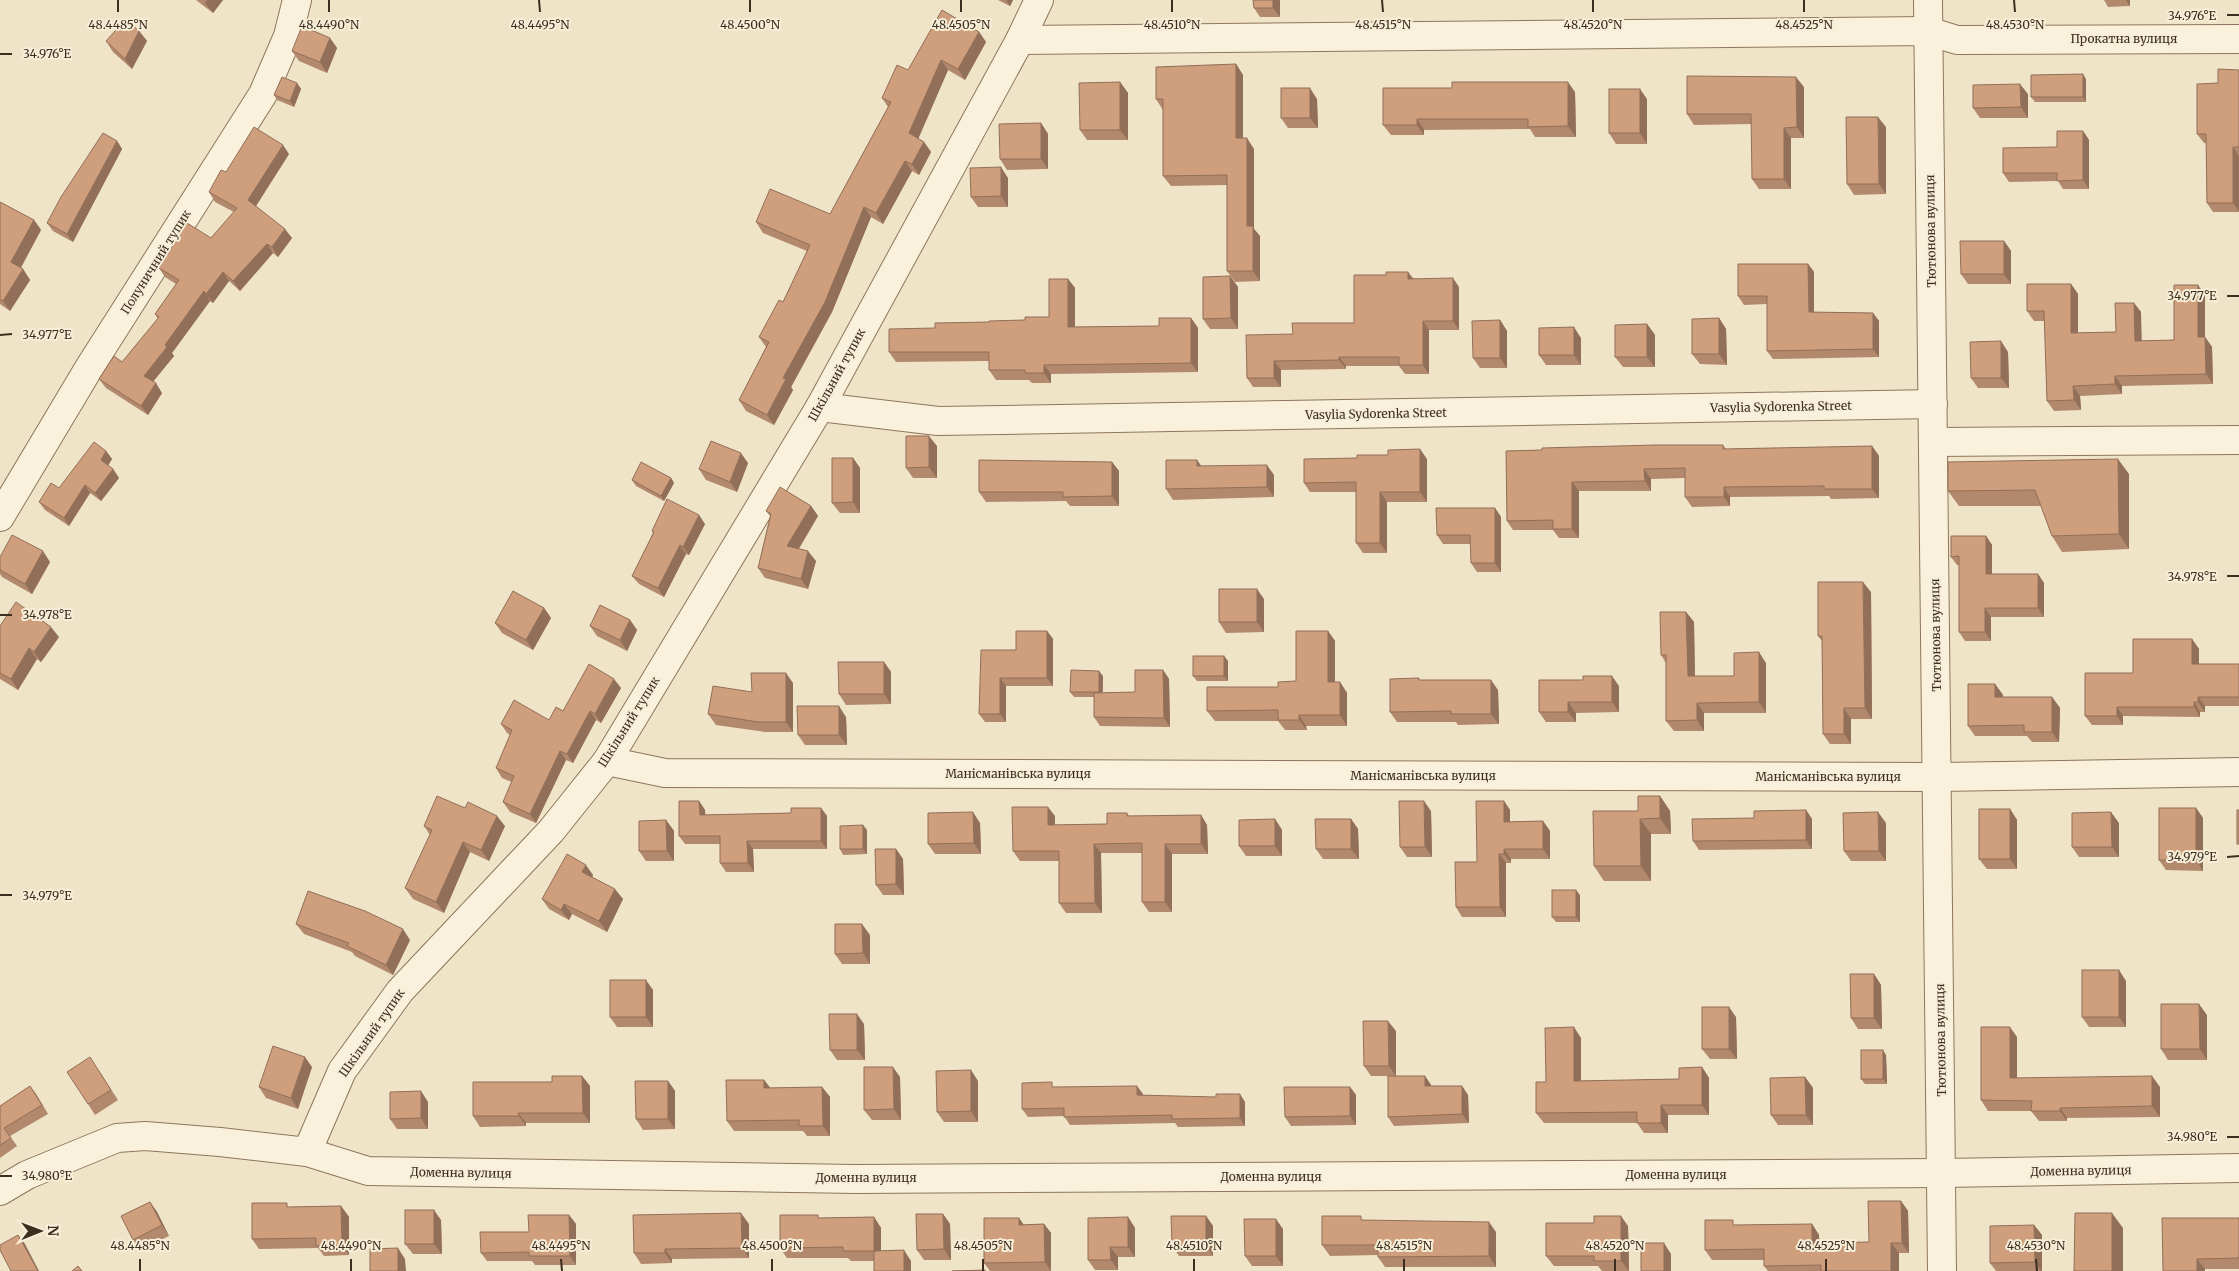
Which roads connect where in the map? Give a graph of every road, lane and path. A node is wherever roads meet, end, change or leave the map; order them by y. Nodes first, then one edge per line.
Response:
1 (297, 0) edge
2 (1039, 0) edge
3 (1928, 0) edge
4 (1928, 31) junction
5 (2239, 39) edge
6 (1020, 40) junction
7 (1933, 404) junction
8 (820, 407) junction
9 (2239, 440) edge
10 (1934, 442) junction
11 (0, 517) edge
12 (608, 761) junction
13 (2239, 772) edge
14 (1938, 777) junction
15 (307, 1152) junction
16 (2239, 1168) edge
17 (1942, 1173) junction
18 (0, 1191) edge
19 (1942, 1271) edge

1 - 11 street, Полуничний тупик
2 - 6 street, Шкільний тупик
3 - 4 street, Тютюнова вулиця
4 - 5 street, Прокатна вулиця
4 - 6 street, Прокатна вулиця
4 - 7 street, Тютюнова вулиця
6 - 8 street, Шкільний тупик
7 - 8 street, Vasylia Sydorenka Street
7 - 10 street, Тютюнова вулиця
8 - 12 street, Шкільний тупик
9 - 10 street
10 - 14 street, Тютюнова вулиця
12 - 14 street, Манісманівська вулиця
12 - 15 street, Шкільний тупик
13 - 14 street, Манісманівська вулиця
14 - 17 street, Тютюнова вулиця
15 - 17 street, Доменна вулиця
15 - 18 street
16 - 17 street, Доменна вулиця
17 - 19 street, Тютюнова вулиця

